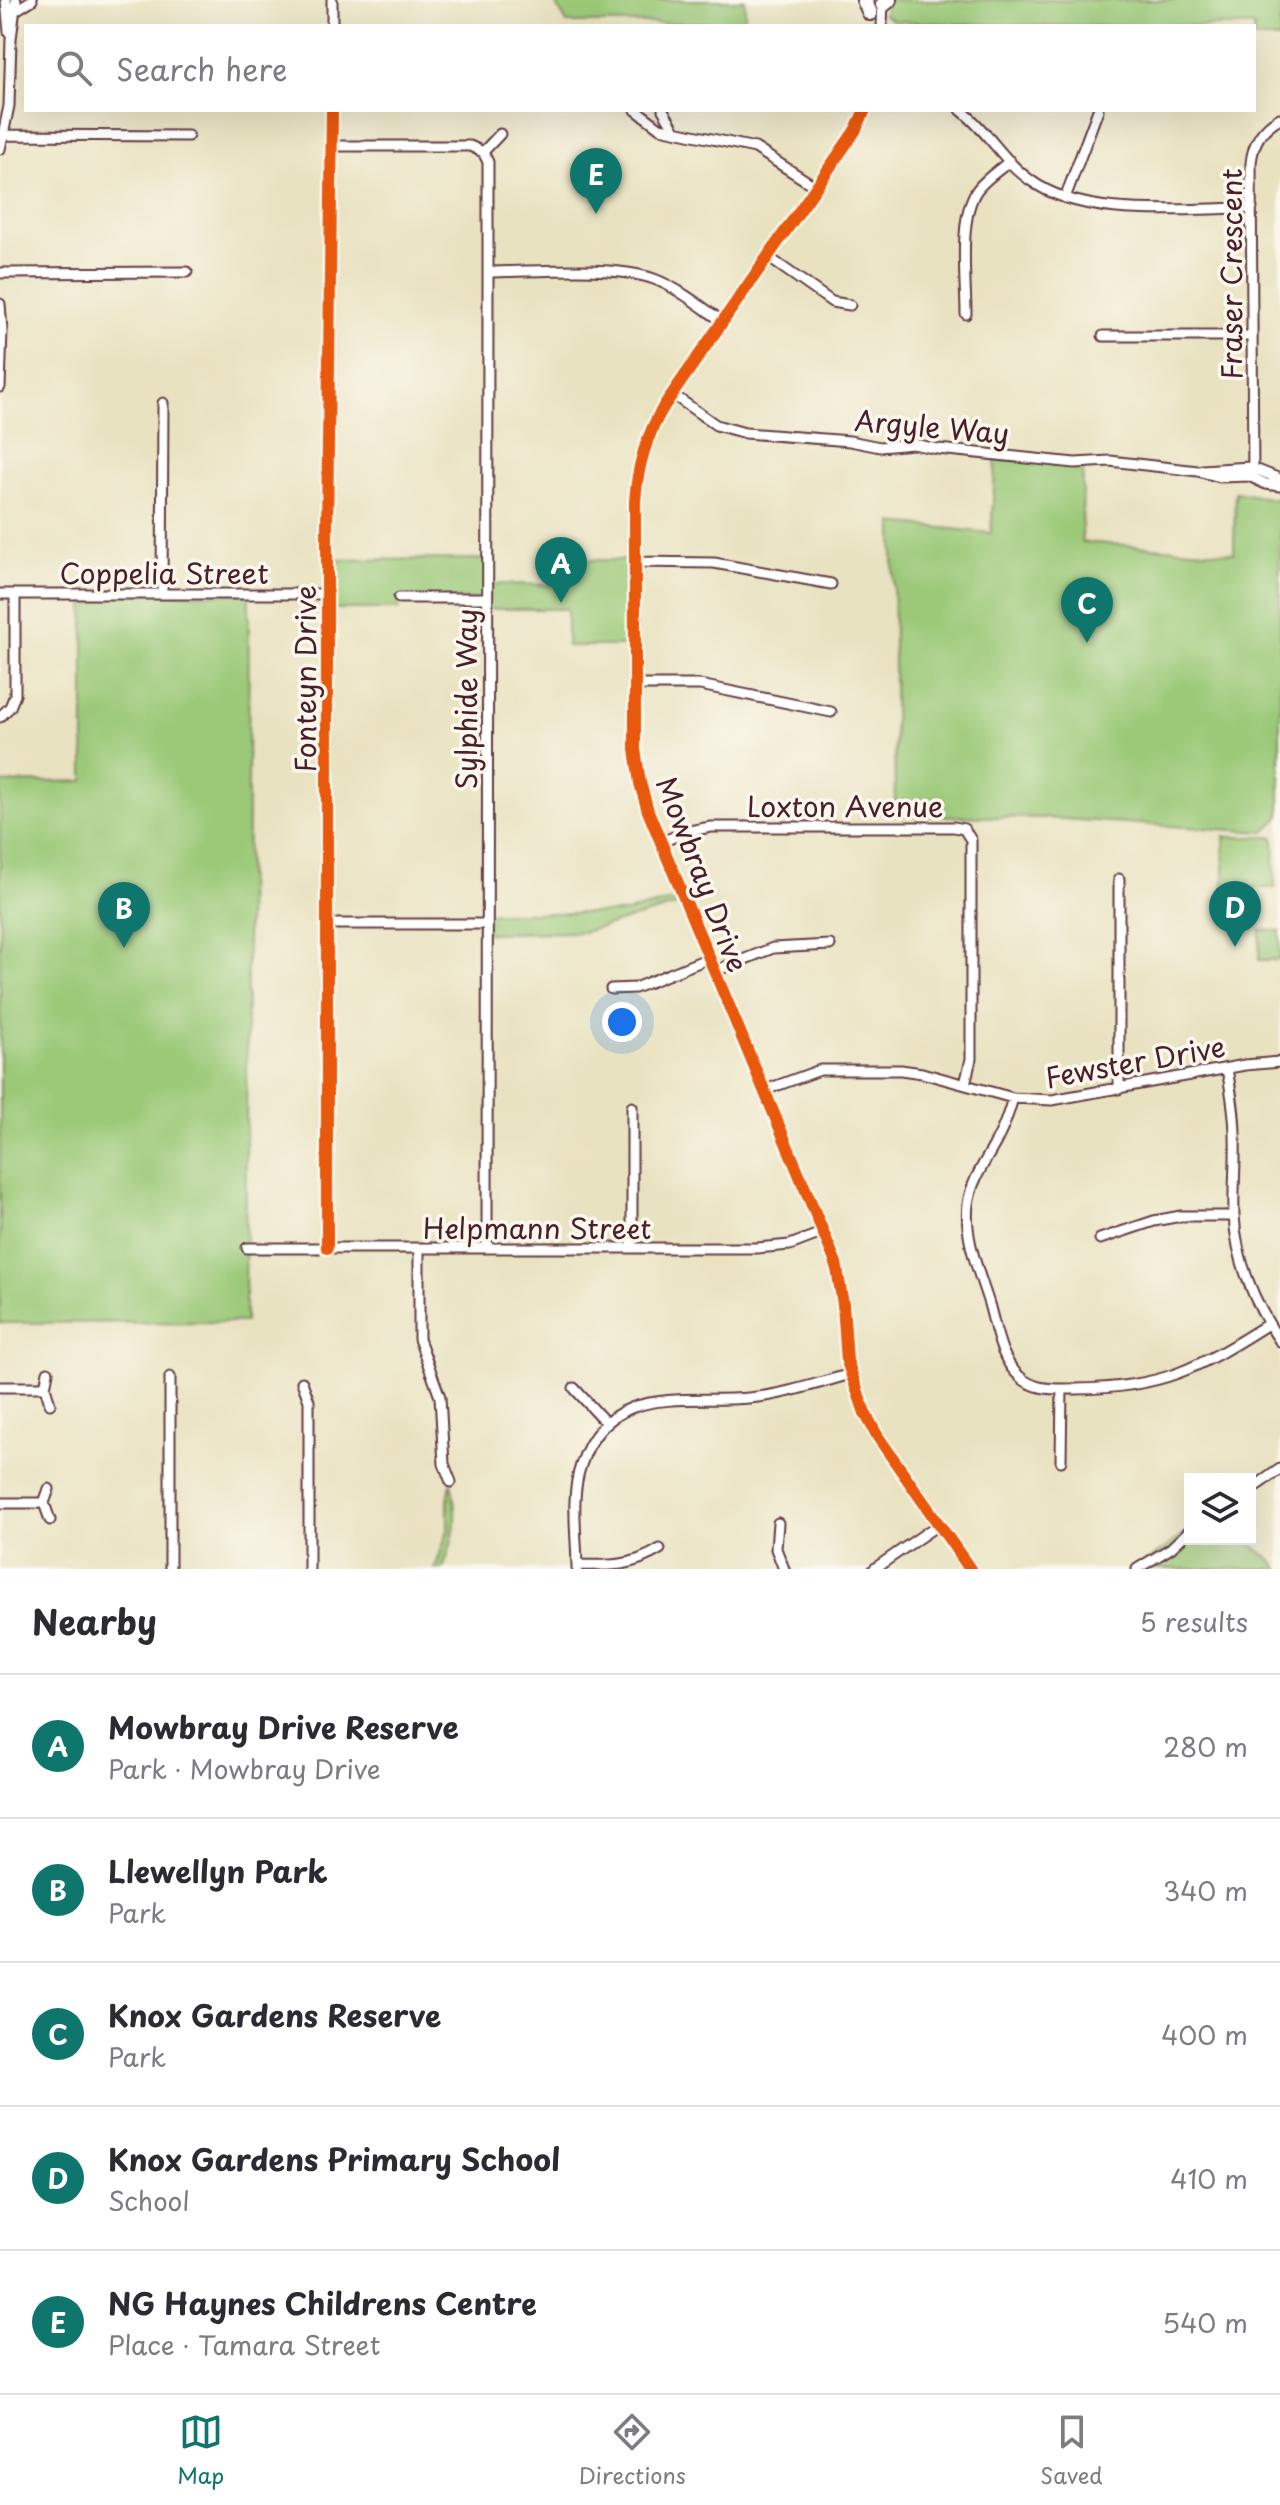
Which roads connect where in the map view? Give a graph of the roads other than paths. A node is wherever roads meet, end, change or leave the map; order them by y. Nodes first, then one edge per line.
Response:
1 (6, 0) edge
2 (32, 0) edge
3 (332, 0) edge
4 (16, 5) edge
5 (332, 24) edge
6 (11, 39) junction
7 (5, 79) edge
8 (332, 112) edge
9 (638, 112) edge
10 (664, 112) edge
11 (864, 112) edge
12 (963, 112) edge
13 (1097, 112) edge
14 (1280, 118) edge
15 (675, 130) junction
16 (500, 134) dead end
17 (3, 135) junction
18 (188, 136) dead end
19 (330, 146) junction
20 (0, 149) edge
21 (483, 152) junction
22 (1010, 161) junction
23 (816, 187) junction
24 (1065, 198) junction
25 (1252, 208) junction
26 (768, 257) junction
27 (187, 272) dead end
28 (488, 272) junction
29 (0, 273) edge
30 (0, 304) edge
31 (850, 305) dead end
32 (966, 314) dead end
33 (722, 321) junction
34 (1103, 336) dead end
35 (1251, 336) junction
36 (1, 348) edge
37 (0, 387) edge
38 (672, 394) junction
39 (163, 403) dead end
40 (1250, 472) junction
41 (1280, 479) edge
42 (1280, 486) edge
43 (634, 562) junction
44 (831, 584) dead end
45 (0, 594) edge
46 (15, 594) junction
47 (162, 594) junction
48 (327, 594) junction
49 (399, 598) dead end
50 (487, 598) junction
51 (635, 685) junction
52 (831, 712) dead end
53 (0, 717) edge
54 (661, 842) junction
55 (1119, 879) dead end
56 (328, 924) junction
57 (486, 924) junction
58 (830, 945) dead end
59 (709, 958) junction
60 (715, 971) junction
61 (611, 989) dead end
62 (1280, 1062) edge
63 (1227, 1069) junction
64 (965, 1084) junction
65 (1119, 1089) junction
66 (765, 1090) junction
67 (1013, 1098) junction
68 (632, 1107) dead end
69 (1234, 1216) junction
70 (824, 1232) junction
71 (1100, 1239) dead end
72 (247, 1248) dead end
73 (327, 1248) junction
74 (487, 1248) junction
75 (632, 1248) junction
76 (419, 1249) junction
77 (1268, 1324) junction
78 (1280, 1341) edge
79 (48, 1372) dead end
80 (851, 1374) junction
81 (170, 1377) dead end
82 (302, 1382) dead end
83 (0, 1387) edge
84 (45, 1387) junction
85 (574, 1388) dead end
86 (1062, 1389) junction
87 (50, 1404) dead end
88 (607, 1424) junction
89 (1061, 1461) dead end
90 (1280, 1469) edge
91 (451, 1482) dead end
92 (1256, 1486) edge
93 (49, 1489) dead end
94 (0, 1503) edge
95 (44, 1503) junction
96 (50, 1520) dead end
97 (778, 1523) dead end
98 (939, 1524) junction
99 (1184, 1536) edge
100 (660, 1549) dead end
101 (577, 1567) edge
102 (170, 1569) edge
103 (309, 1569) edge
104 (784, 1569) edge
105 (874, 1569) edge
106 (970, 1569) edge
107 (1137, 1569) edge

1 - 6 street
2 - 4 street
3 - 5 street
4 - 6 street
6 - 7 street
7 - 17 street
8 - 19 street, Fonteyn Drive
9 - 15 street
10 - 15 street
11 - 23 street, Mowbray Drive
12 - 22 street
13 - 24 street
14 - 25 street, Fraser Crescent
15 - 23 street
16 - 21 street
17 - 18 street
17 - 20 street
19 - 21 street
19 - 48 street, Fonteyn Drive
21 - 28 street, Sylphide Way
22 - 24 street
22 - 32 street
23 - 26 street, Mowbray Drive
24 - 25 street
25 - 35 street, Fraser Crescent
26 - 31 street
26 - 33 street, Mowbray Drive
27 - 29 street
28 - 33 street
28 - 50 street, Sylphide Way
30 - 36 street
33 - 38 street, Mowbray Drive
34 - 35 street
35 - 40 street, Fraser Crescent
36 - 37 street
38 - 40 street, Argyle Way
38 - 43 street, Mowbray Drive
39 - 47 street
40 - 41 street, Argyle Way
40 - 42 street, Argyle Way
43 - 44 street
43 - 51 street, Mowbray Drive
45 - 46 street, Coppelia Street
46 - 47 street, Coppelia Street
46 - 53 street
47 - 48 street, Coppelia Street
48 - 56 street, Fonteyn Drive
49 - 50 street
50 - 57 street, Sylphide Way
51 - 52 street
51 - 54 street, Mowbray Drive
54 - 59 street, Mowbray Drive
54 - 64 street, Loxton Avenue
55 - 65 street
56 - 57 street
56 - 73 street, Fonteyn Drive
57 - 74 street, Sylphide Way
58 - 60 street
59 - 60 street, Mowbray Drive
59 - 61 street
60 - 66 street, Mowbray Drive
62 - 63 street, Fewster Drive
63 - 65 street, Fewster Drive
63 - 69 street
64 - 66 street, Fewster Drive
64 - 67 street, Fewster Drive
65 - 67 street, Fewster Drive
66 - 70 street, Mowbray Drive
67 - 86 street
68 - 75 street
69 - 71 street
69 - 77 street
70 - 75 street, Helpmann Street
70 - 80 street, Mowbray Drive
72 - 73 street, Helpmann Street
73 - 76 street, Helpmann Street
74 - 75 street, Helpmann Street
74 - 76 street, Helpmann Street
76 - 91 street
77 - 78 street
77 - 86 street
79 - 84 street
80 - 88 street
80 - 98 street, Mowbray Drive
81 - 102 street
82 - 103 street
83 - 84 street
84 - 87 street
85 - 88 street
86 - 89 street
88 - 101 street
90 - 92 street
93 - 95 street
94 - 95 street
95 - 96 street
97 - 104 street
98 - 105 street
98 - 106 street, Mowbray Drive
99 - 107 street
100 - 101 street

